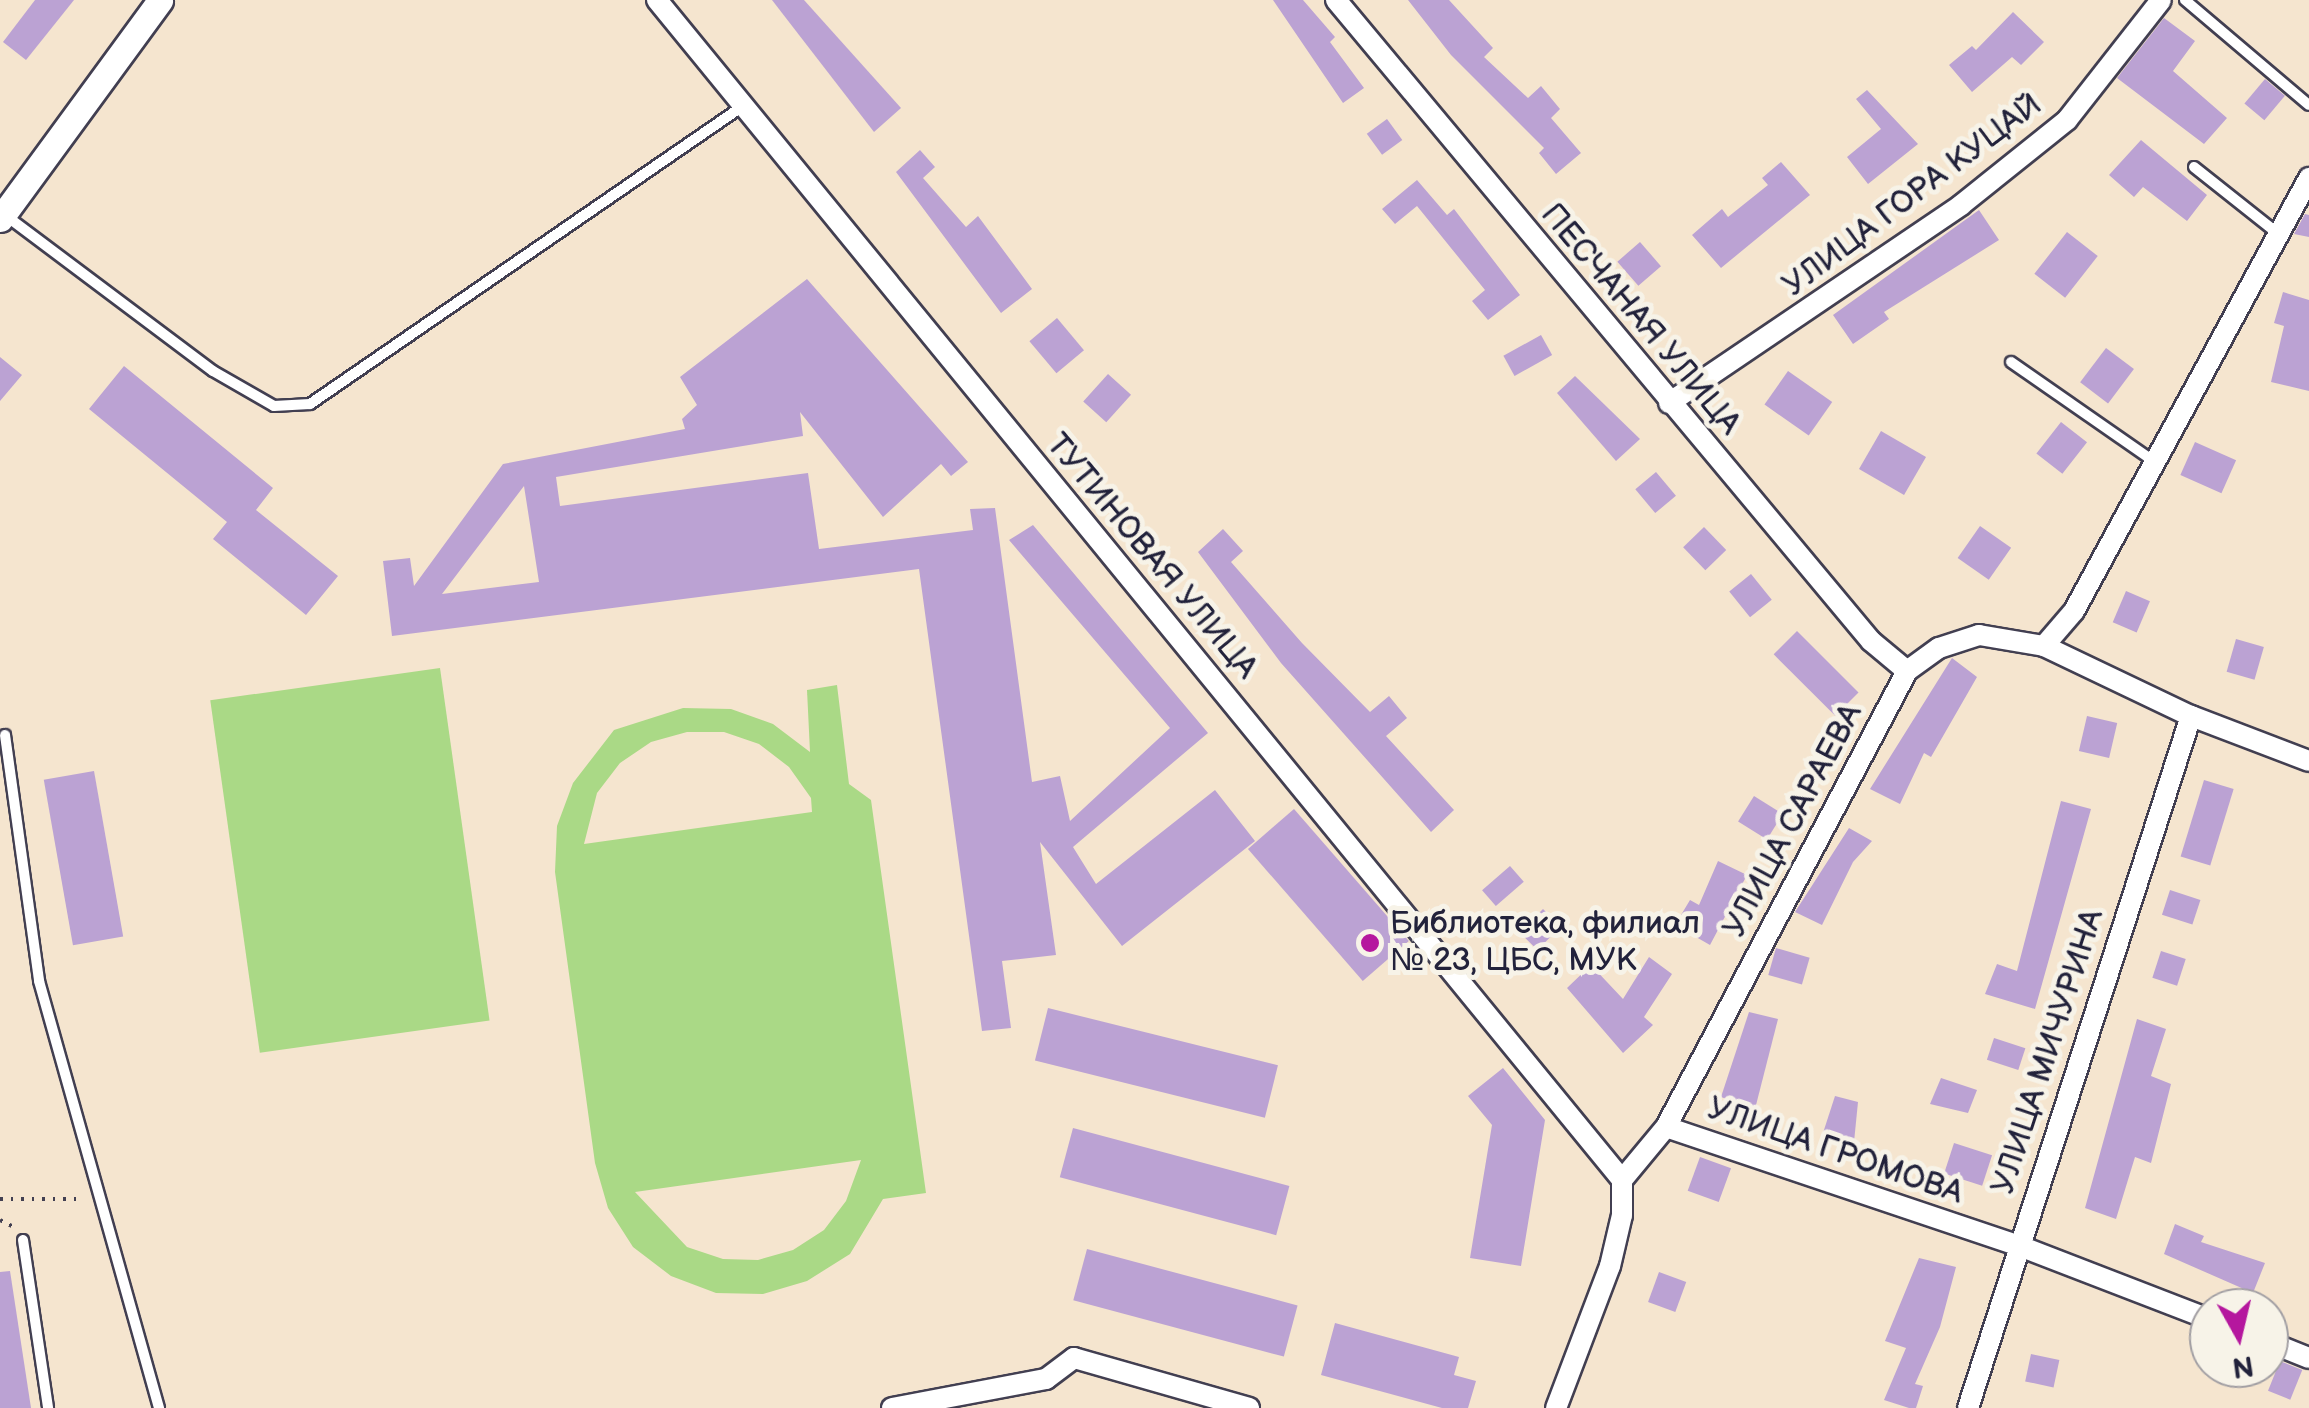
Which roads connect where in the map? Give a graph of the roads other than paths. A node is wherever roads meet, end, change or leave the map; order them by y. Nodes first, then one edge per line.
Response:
1 (160, 0) edge
2 (657, 0) edge
3 (1336, 0) edge
4 (2161, 0) edge
5 (2185, 0) edge
6 (2309, 105) edge
7 (740, 108) junction
8 (2194, 166) dead end
9 (2309, 178) edge
10 (2, 216) edge
11 (2276, 232) junction
12 (2012, 362) dead end
13 (1669, 403) junction
14 (2152, 460) junction
15 (2044, 646) junction
16 (1907, 671) junction
17 (2191, 716) junction
18 (6, 735) dead end
19 (2309, 761) edge
20 (1666, 1127) junction
21 (1622, 1180) junction
22 (23, 1240) dead end
23 (2017, 1245) junction
24 (2189, 1311) edge
25 (48, 1408) edge
26 (158, 1408) edge
27 (892, 1408) edge
28 (1248, 1408) edge
29 (1556, 1408) edge
30 (1968, 1408) edge

1 - 10 street
2 - 7 street, ТУТИНОВАЯ УЛИЦА
3 - 13 street, ПЕСЧАНАЯ УЛИЦА
4 - 13 street, УЛИЦА ГОРА КУЦАЙ
5 - 6 lane
7 - 10 lane
7 - 21 street, ТУТИНОВАЯ УЛИЦА
8 - 11 lane
9 - 11 street
11 - 14 street
12 - 14 lane
13 - 16 street, ПЕСЧАНАЯ УЛИЦА
14 - 15 street
15 - 16 street
15 - 17 street
16 - 20 street, УЛИЦА САРАЕВА
17 - 19 street
17 - 23 street, УЛИЦА МИЧУРИНА
18 - 26 lane
20 - 21 street, УЛИЦА САРАЕВА
20 - 23 street, УЛИЦА ГРОМОВА
21 - 29 street
22 - 25 lane
23 - 24 street, УЛИЦА ГРОМОВА
23 - 30 street, УЛИЦА МИЧУРИНА
27 - 28 street

